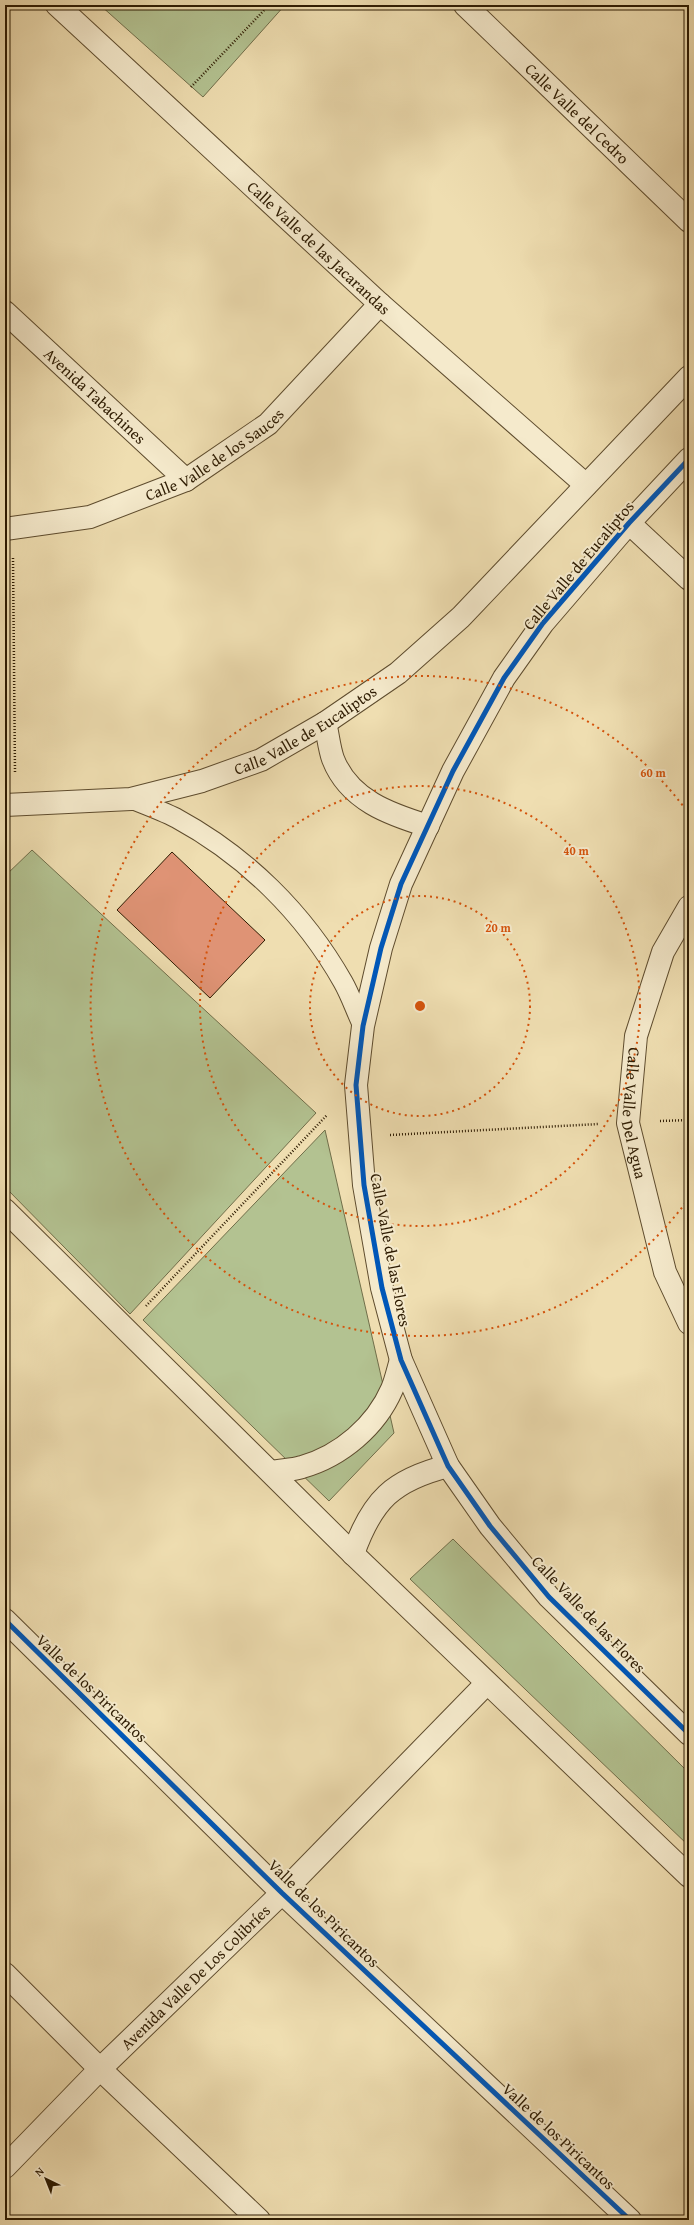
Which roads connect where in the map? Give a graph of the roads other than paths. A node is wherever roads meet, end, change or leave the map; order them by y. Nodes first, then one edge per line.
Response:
1 (57, 5) edge
2 (464, 5) edge
3 (689, 221) edge
4 (380, 304) junction
5 (5, 312) edge
6 (689, 377) edge
7 (689, 459) edge
8 (186, 480) junction
9 (586, 485) junction
10 (629, 523) junction
11 (9, 529) edge
12 (689, 579) edge
13 (326, 723) junction
14 (131, 799) junction
15 (10, 806) edge
16 (428, 826) junction
17 (689, 907) edge
18 (363, 1026) junction
19 (5, 1210) edge
20 (689, 1323) edge
21 (401, 1360) junction
22 (448, 1466) junction
23 (272, 1472) junction
24 (353, 1554) junction
25 (5, 1620) edge
26 (487, 1683) junction
27 (689, 1734) edge
28 (689, 1876) edge
29 (282, 1893) junction
30 (5, 1974) edge
31 (100, 2069) junction
32 (5, 2167) edge
33 (259, 2220) edge
34 (630, 2220) edge

1 - 4 street, Calle Valle de las Jacarandas
2 - 3 street, Calle Valle del Cedro
4 - 8 street, Calle Valle de los Sauces
4 - 9 street, Calle Valle de las Jacarandas
5 - 8 street, Avenida Tabachines
6 - 9 street, Calle Valle de Eucaliptos
7 - 10 street, Calle Valle de Eucaliptos
8 - 11 street, Calle Valle de los Sauces
9 - 13 street, Calle Valle de Eucaliptos
10 - 12 street
10 - 16 street, Calle Valle de Eucaliptos
13 - 14 street, Calle Valle de Eucaliptos
13 - 16 street
14 - 15 street
14 - 18 lane
16 - 18 street, Calle Valle de Eucaliptos
17 - 20 street, Calle Valle Del Agua
18 - 21 street, Calle Valle de las Flores
19 - 23 street
21 - 22 street, Calle Valle de las Flores
21 - 23 street
22 - 24 street
22 - 27 street, Calle Valle de las Flores
23 - 24 street
24 - 26 street
25 - 29 street, Valle de los Piricantos
26 - 28 street
26 - 29 street, Avenida Valle De Los Colibríes
29 - 31 street, Avenida Valle De Los Colibríes
29 - 34 street, Valle de los Piricantos
30 - 31 street
31 - 32 street, Avenida Valle De Los Colibríes
31 - 33 street

